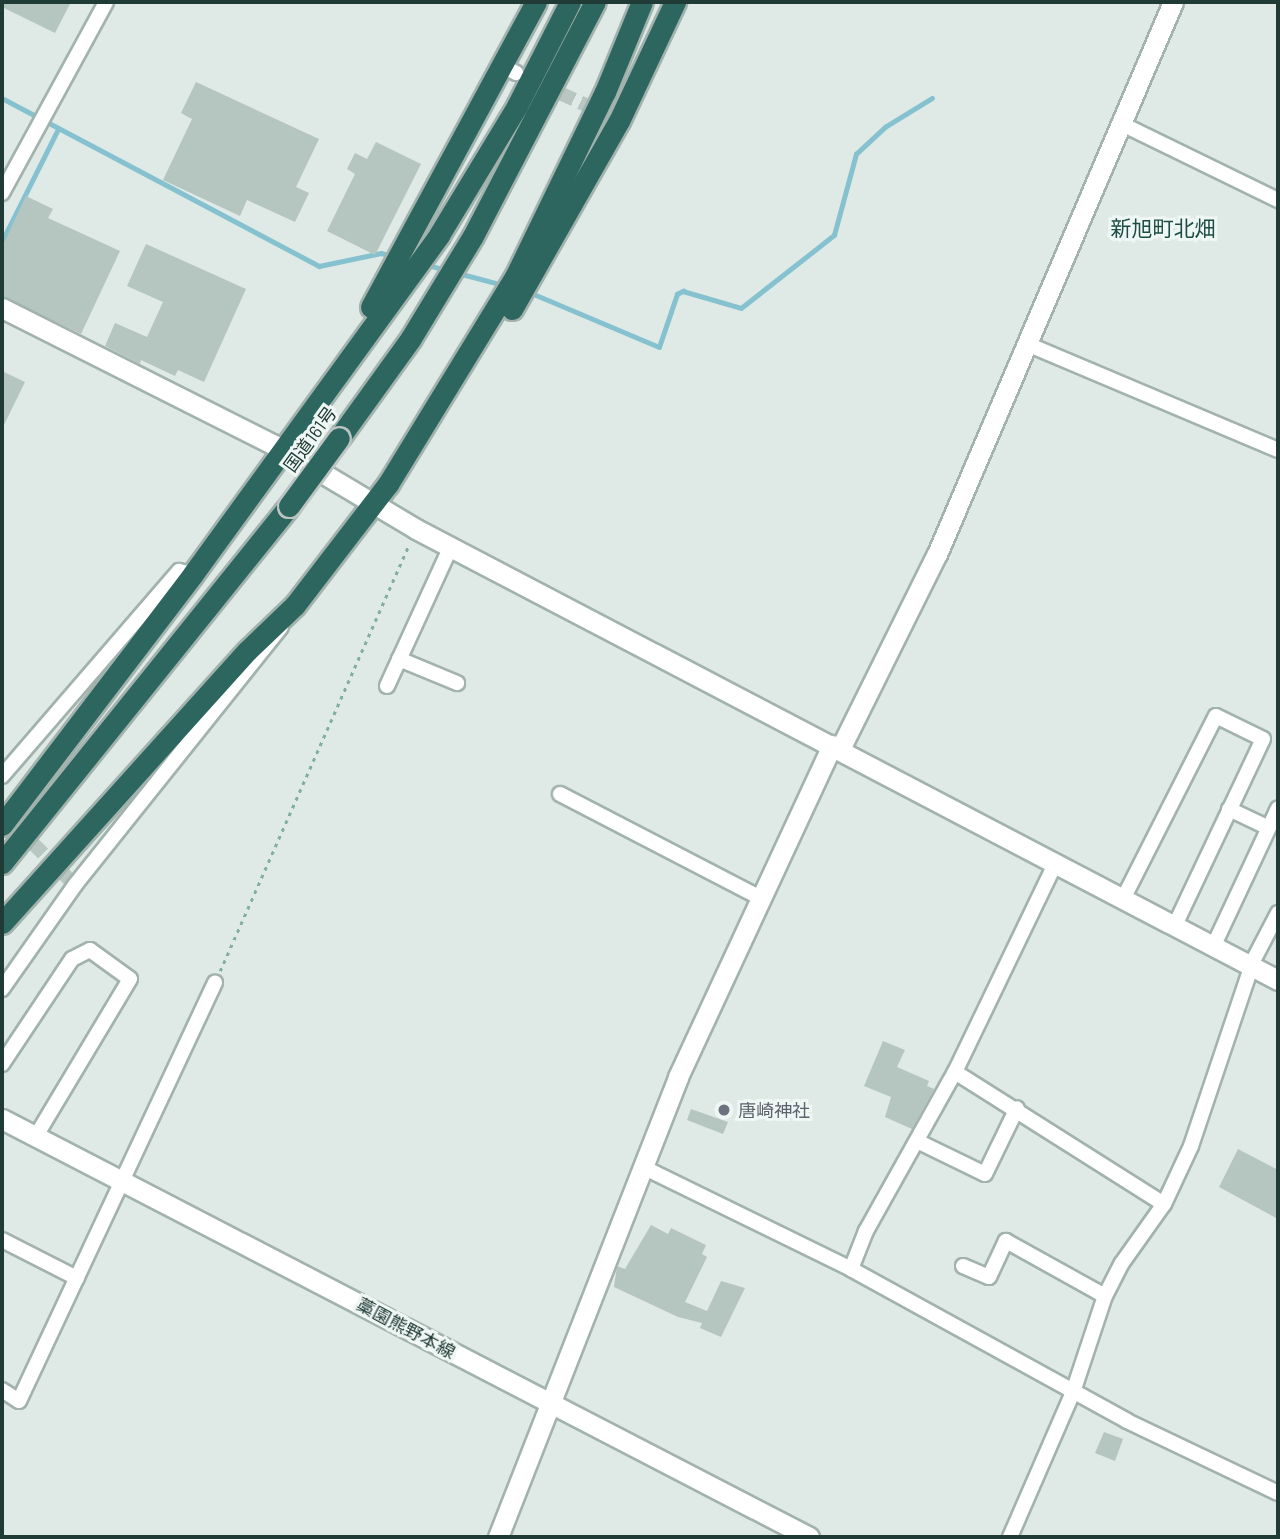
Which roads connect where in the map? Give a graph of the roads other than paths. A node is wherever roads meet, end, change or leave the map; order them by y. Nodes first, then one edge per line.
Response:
1 (106, 2) edge
2 (536, 2) edge
3 (570, 2) edge
4 (595, 2) edge
5 (642, 2) edge
6 (674, 2) edge
7 (1173, 2) edge
8 (598, 111) tunnel mouth
9 (619, 121) junction
10 (1120, 123) junction
11 (2, 193) edge
12 (1278, 200) edge
13 (408, 260) junction
14 (518, 287) junction
15 (2, 308) edge
16 (1027, 344) junction
17 (282, 449) junction
18 (1278, 450) edge
19 (373, 500) junction
20 (450, 546) junction
21 (194, 574) junction
22 (295, 605) junction
23 (399, 659) junction
24 (457, 683) dead end
25 (387, 686) dead end
26 (836, 747) junction
27 (2, 776) edge
28 (560, 794) dead end
29 (1229, 809) junction
30 (1275, 820) edge
31 (2, 825) edge
32 (2, 863) edge
33 (1055, 864) junction
34 (761, 898) junction
35 (1123, 900) junction
36 (1278, 913) edge
37 (2, 923) edge
38 (1174, 927) junction
39 (1213, 947) junction
40 (1253, 969) junction
41 (1278, 980) edge
42 (215, 983) road end
43 (2, 989) edge
44 (2, 1064) edge
45 (955, 1072) junction
46 (1017, 1108) junction
47 (2, 1119) edge
48 (36, 1136) junction
49 (919, 1142) junction
50 (645, 1168) junction
51 (123, 1180) junction
52 (1164, 1204) junction
53 (2, 1240) edge
54 (963, 1266) dead end
55 (851, 1269) junction
56 (77, 1278) junction
57 (1105, 1296) junction
58 (2, 1390) edge
59 (1073, 1392) junction
60 (551, 1404) junction
61 (1278, 1493) edge
62 (498, 1537) edge
63 (809, 1537) edge
64 (1010, 1537) edge

1 - 11 street
2 - 13 highway
3 - 13 highway
4 - 32 highway, 国道161号, bridge
5 - 14 highway
6 - 9 highway
7 - 10 street
8 - 9 street
9 - 14 highway
10 - 12 street
10 - 16 street
13 - 17 highway
14 - 19 highway
15 - 17 street
16 - 18 street
16 - 26 street
17 - 19 street
17 - 21 highway
19 - 20 street
19 - 22 highway
20 - 23 street
20 - 26 street
21 - 27 street
21 - 31 highway
22 - 37 highway
22 - 43 street
23 - 24 street
23 - 25 street
26 - 33 street
26 - 34 street
28 - 34 street
29 - 30 street
29 - 35 street
29 - 38 street
30 - 39 street
33 - 35 street
33 - 45 street
34 - 50 street
35 - 38 street
36 - 40 street
38 - 39 street
39 - 40 street
40 - 41 street
40 - 52 street
42 - 51 street
44 - 48 street
45 - 46 street
45 - 49 street
46 - 49 street
46 - 52 street
47 - 48 street, 藁園熊野本線
48 - 51 street, 藁園熊野本線
49 - 55 street
50 - 55 street
50 - 60 street
51 - 56 street
51 - 60 street, 藁園熊野本線
52 - 57 street
53 - 56 street
54 - 57 street
55 - 59 street
56 - 58 street
57 - 59 street
59 - 61 street
59 - 64 street
60 - 62 street
60 - 63 street, 藁園熊野本線

